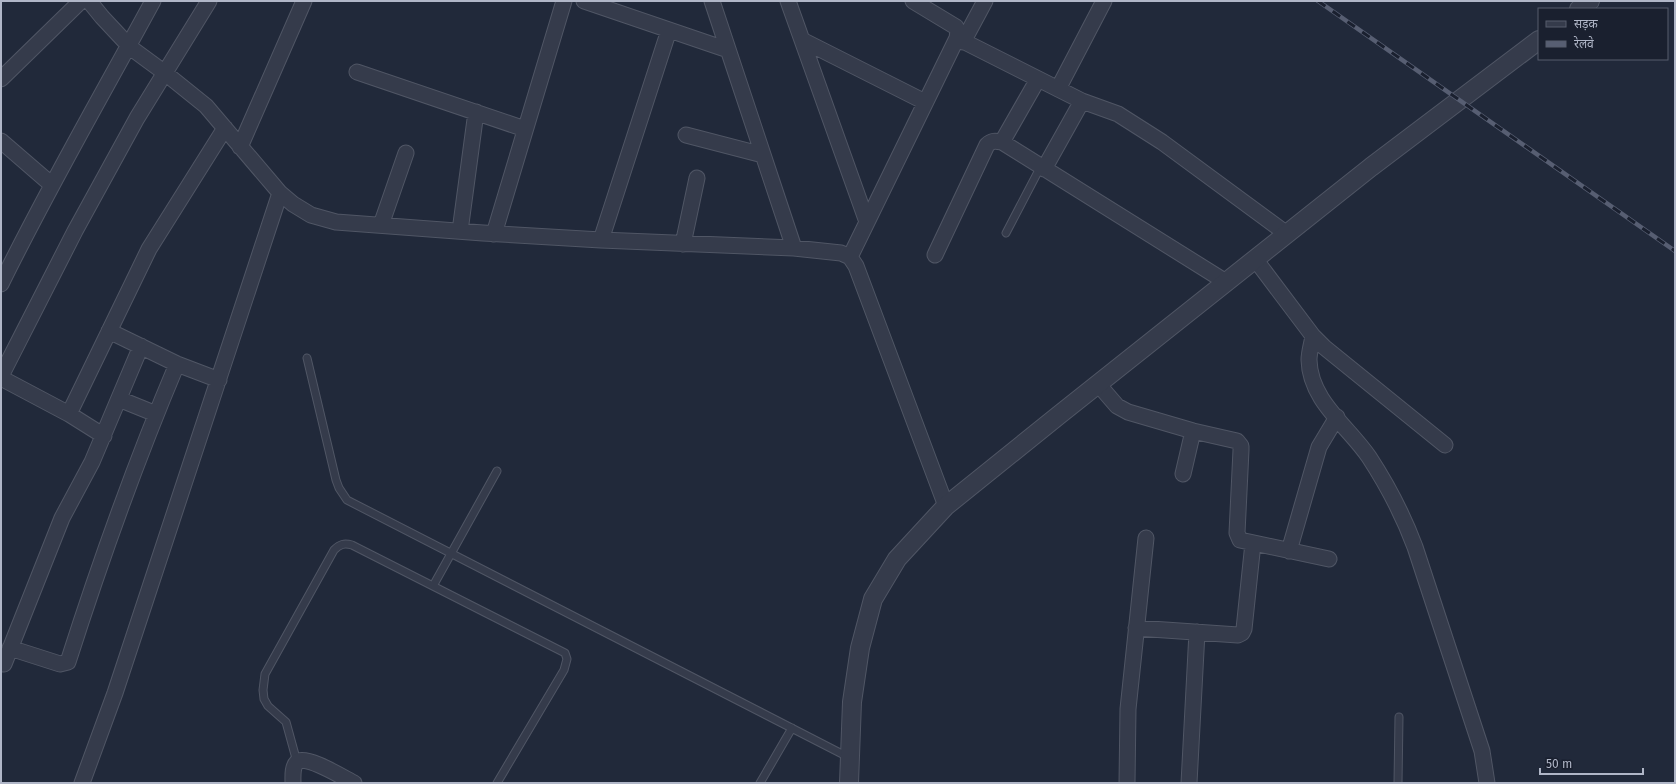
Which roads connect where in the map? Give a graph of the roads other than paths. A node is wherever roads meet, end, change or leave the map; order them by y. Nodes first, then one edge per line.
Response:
1 (81, 1) edge
2 (89, 1) edge
3 (153, 1) edge
4 (209, 1) edge
5 (304, 1) edge
6 (564, 1) edge
7 (584, 1) edge
8 (712, 1) edge
9 (788, 1) edge
10 (913, 1) edge
11 (985, 1) edge
12 (1104, 1) edge
13 (1590, 1) edge
14 (1580, 8) edge
15 (669, 30) junction
16 (802, 40) junction
17 (960, 40) junction
18 (1538, 41) edge
19 (129, 46) junction
20 (728, 50) junction
21 (356, 72) dead end
22 (165, 73) junction
23 (1038, 78) junction
24 (1, 79) edge
25 (1058, 89) junction
26 (1082, 101) junction
27 (925, 102) junction
28 (476, 112) junction
29 (225, 128) junction
30 (525, 129) junction
31 (686, 135) dead end
32 (1, 141) edge
33 (1002, 142) junction
34 (240, 147) junction
35 (406, 153) dead end
36 (763, 154) junction
37 (1043, 167) junction
38 (697, 178) dead end
39 (52, 185) junction
40 (280, 193) junction
41 (867, 222) junction
42 (381, 225) junction
43 (460, 231) junction
44 (494, 234) junction
45 (1006, 234) dead end
46 (1287, 234) junction
47 (601, 240) junction
48 (683, 244) junction
49 (794, 248) junction
50 (935, 255) dead end
51 (850, 257) junction
52 (1255, 259) junction
53 (1226, 282) junction
54 (1, 284) edge
55 (109, 330) junction
56 (1313, 336) junction
57 (141, 346) junction
58 (307, 358) dead end
59 (177, 364) junction
60 (1, 377) edge
61 (219, 380) junction
62 (1098, 384) junction
63 (119, 399) junction
64 (69, 414) junction
65 (156, 414) junction
66 (1337, 418) junction
67 (1192, 431) junction
68 (104, 436) junction
69 (1445, 445) dead end
70 (497, 471) dead end
71 (1183, 474) dead end
72 (946, 506) junction
73 (1146, 538) dead end
74 (1253, 543) junction
75 (1289, 551) junction
76 (452, 553) junction
77 (1329, 559) dead end
78 (433, 586) junction
79 (1136, 628) junction
80 (1197, 632) junction
81 (10, 648) junction
82 (2, 666) edge
83 (1399, 717) dead end
84 (792, 728) junction
85 (850, 758) junction
86 (297, 762) junction
87 (82, 783) edge
88 (293, 783) edge
89 (354, 783) edge
90 (497, 783) edge
91 (760, 783) edge
92 (849, 783) edge
93 (1127, 783) edge
94 (1189, 783) edge
95 (1398, 783) edge
96 (1488, 783) edge

1 - 24 street
2 - 19 street
3 - 19 street
4 - 22 street
5 - 34 street
6 - 30 street
7 - 15 street
8 - 20 street
9 - 16 street
10 - 17 street
11 - 17 street
12 - 25 street
13 - 14 street
15 - 20 street
15 - 47 street
16 - 27 street
16 - 41 street
17 - 23 street
17 - 27 street
18 - 46 street
19 - 22 street
19 - 39 street
20 - 36 street
21 - 28 street
22 - 29 street
22 - 60 street
23 - 25 street
23 - 33 street
25 - 26 street
26 - 37 street
26 - 46 street
27 - 41 street
28 - 30 street
28 - 43 street
29 - 34 street
29 - 55 street
30 - 44 street
31 - 36 street
32 - 39 street
33 - 37 street
33 - 50 street
34 - 40 street
35 - 42 street
36 - 49 street
37 - 45 lane
37 - 53 street
38 - 48 street
39 - 54 street
40 - 42 street
40 - 61 street
41 - 51 street
42 - 43 street
43 - 44 street
44 - 47 street
46 - 52 street
47 - 48 street
48 - 49 street
49 - 51 street
51 - 72 street
52 - 53 street
52 - 56 street
53 - 62 street
55 - 57 street
55 - 64 street
56 - 66 street
56 - 69 street
57 - 59 street
57 - 63 street
58 - 76 lane
59 - 61 street
59 - 65 street
60 - 64 street
61 - 87 street
62 - 67 street
62 - 72 street
63 - 65 street
63 - 68 street
64 - 68 street
65 - 81 street
66 - 75 street
66 - 96 street
67 - 71 street
67 - 74 street
68 - 81 street
70 - 76 lane
72 - 85 street
73 - 79 street
74 - 75 street
74 - 80 street
75 - 77 street
76 - 78 lane
76 - 84 lane
78 - 86 lane
78 - 90 lane
79 - 80 street
79 - 93 street
80 - 94 street
81 - 82 street
83 - 95 lane
84 - 85 lane
84 - 91 lane
85 - 92 street
86 - 88 street
86 - 89 street

